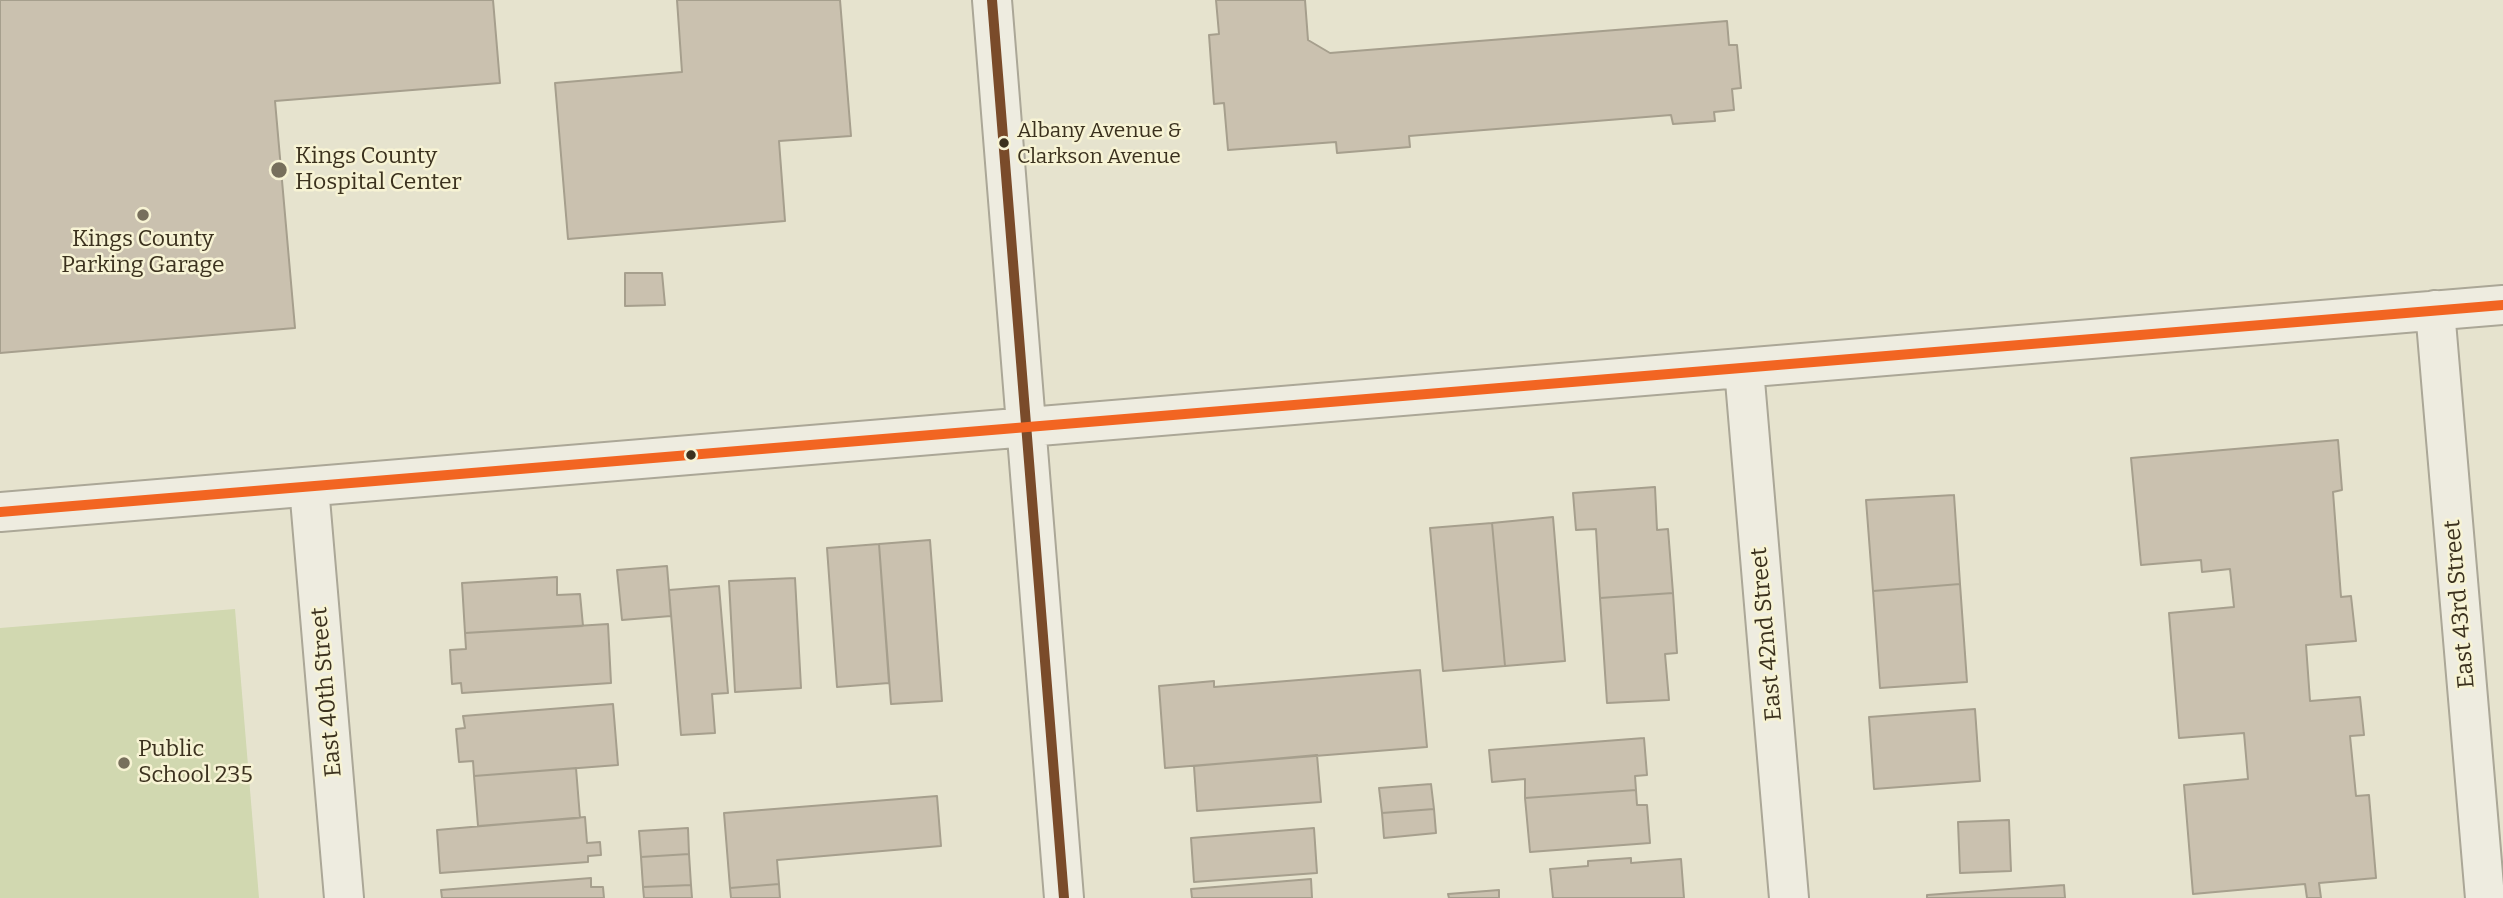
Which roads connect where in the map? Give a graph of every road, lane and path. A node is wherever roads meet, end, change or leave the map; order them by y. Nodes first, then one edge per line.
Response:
1 (992, 0) edge
2 (2503, 304) edge
3 (2435, 310) junction
4 (1744, 369) junction
5 (1025, 428) junction
6 (309, 487) junction
7 (0, 512) edge
8 (344, 898) edge
9 (1064, 898) edge
10 (1789, 898) edge
11 (2486, 898) edge

1 - 5 street
2 - 3 street
3 - 4 street
3 - 11 street, East 43rd Street
4 - 5 street
4 - 10 street, East 42nd Street
5 - 6 street
5 - 9 street
6 - 7 street
6 - 8 street, East 40th Street

